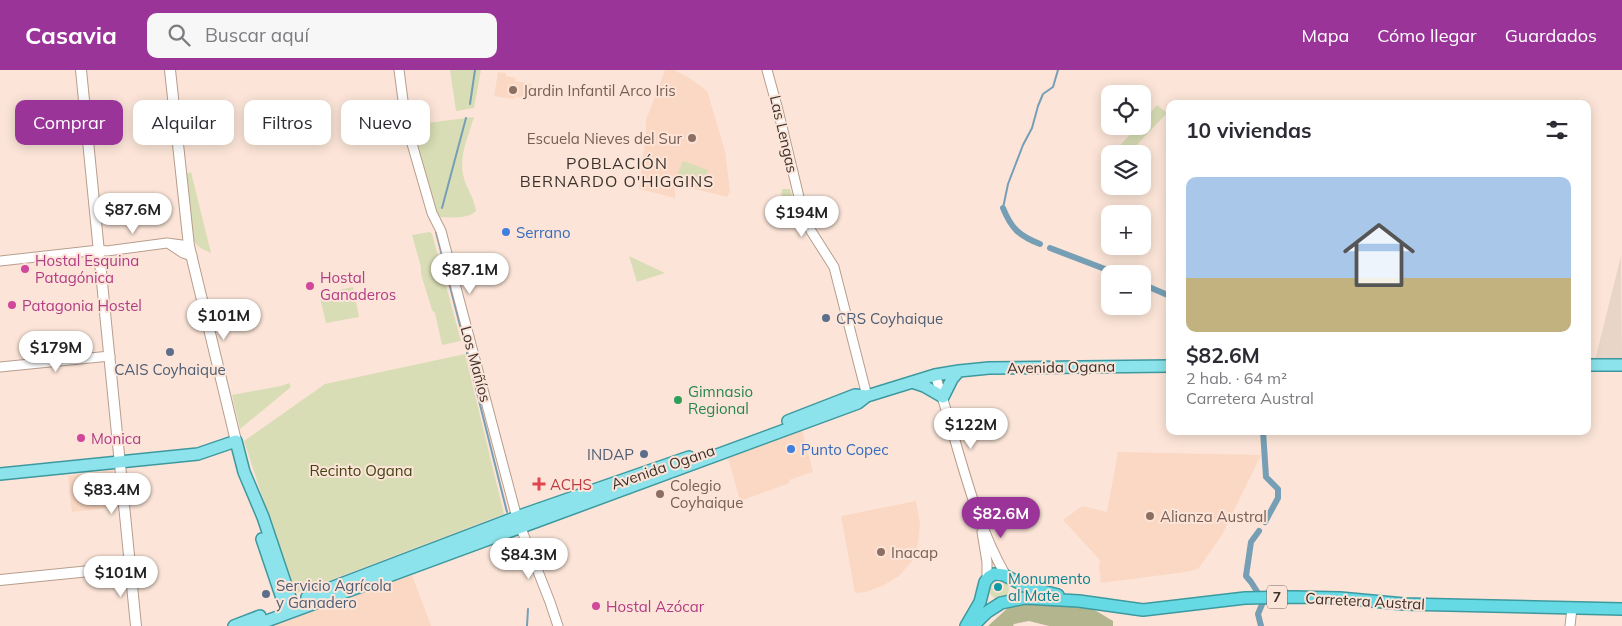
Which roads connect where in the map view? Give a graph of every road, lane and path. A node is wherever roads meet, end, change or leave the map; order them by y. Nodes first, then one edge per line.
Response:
1 (80, 70) edge
2 (170, 70) edge
3 (399, 70) edge
4 (767, 70) edge
5 (99, 250) junction
6 (190, 251) junction
7 (0, 261) edge
8 (110, 356) junction
9 (1166, 366) edge
10 (1591, 366) edge
11 (1622, 366) edge
12 (0, 367) edge
13 (959, 371) junction
14 (936, 375) junction
15 (912, 382) junction
16 (866, 396) junction
17 (943, 397) junction
18 (236, 441) junction
19 (120, 462) junction
20 (0, 474) edge
21 (977, 510) junction
22 (518, 522) junction
23 (130, 567) junction
24 (1008, 578) junction
25 (0, 580) edge
26 (985, 584) junction
27 (1079, 601) junction
28 (1003, 603) junction
29 (287, 607) junction
30 (1572, 608) junction
31 (1622, 609) edge
32 (136, 626) edge
33 (234, 626) edge
34 (253, 626) edge
35 (558, 626) edge
36 (966, 626) edge
37 (973, 626) edge
38 (1570, 626) edge

1 - 5 main road
2 - 6 main road
3 - 22 street, Los Mañíos
4 - 16 street, Las Lengas
5 - 6 street
5 - 7 street
5 - 8 main road
6 - 18 main road
8 - 12 street
8 - 19 main road
9 - 13 main road, Avenida Ogana
10 - 11 main road
13 - 14 main road, Avenida Ogana
13 - 17 main road
14 - 15 main road, Avenida Ogana
14 - 17 street
15 - 16 main road, Avenida Ogana
15 - 17 main road
16 - 22 main road, Avenida Ogana
17 - 21 street
18 - 19 main road
18 - 29 main road
19 - 20 main road
19 - 23 main road
21 - 24 street
21 - 26 street
22 - 29 main road, Avenida Ogana
22 - 35 street, Los Mañíos
23 - 25 main road
23 - 32 main road
24 - 26 highway
24 - 27 highway, Carretera Austral / 7
24 - 28 highway
26 - 28 highway
26 - 36 highway
27 - 28 highway, Carretera Austral / 7
27 - 30 highway, Carretera Austral / 7
28 - 37 highway, Carretera Austral / 7
29 - 33 main road, Avenida Ogana
29 - 34 main road, Avenida Ogana
30 - 31 highway, Carretera Austral / 7
30 - 38 street

